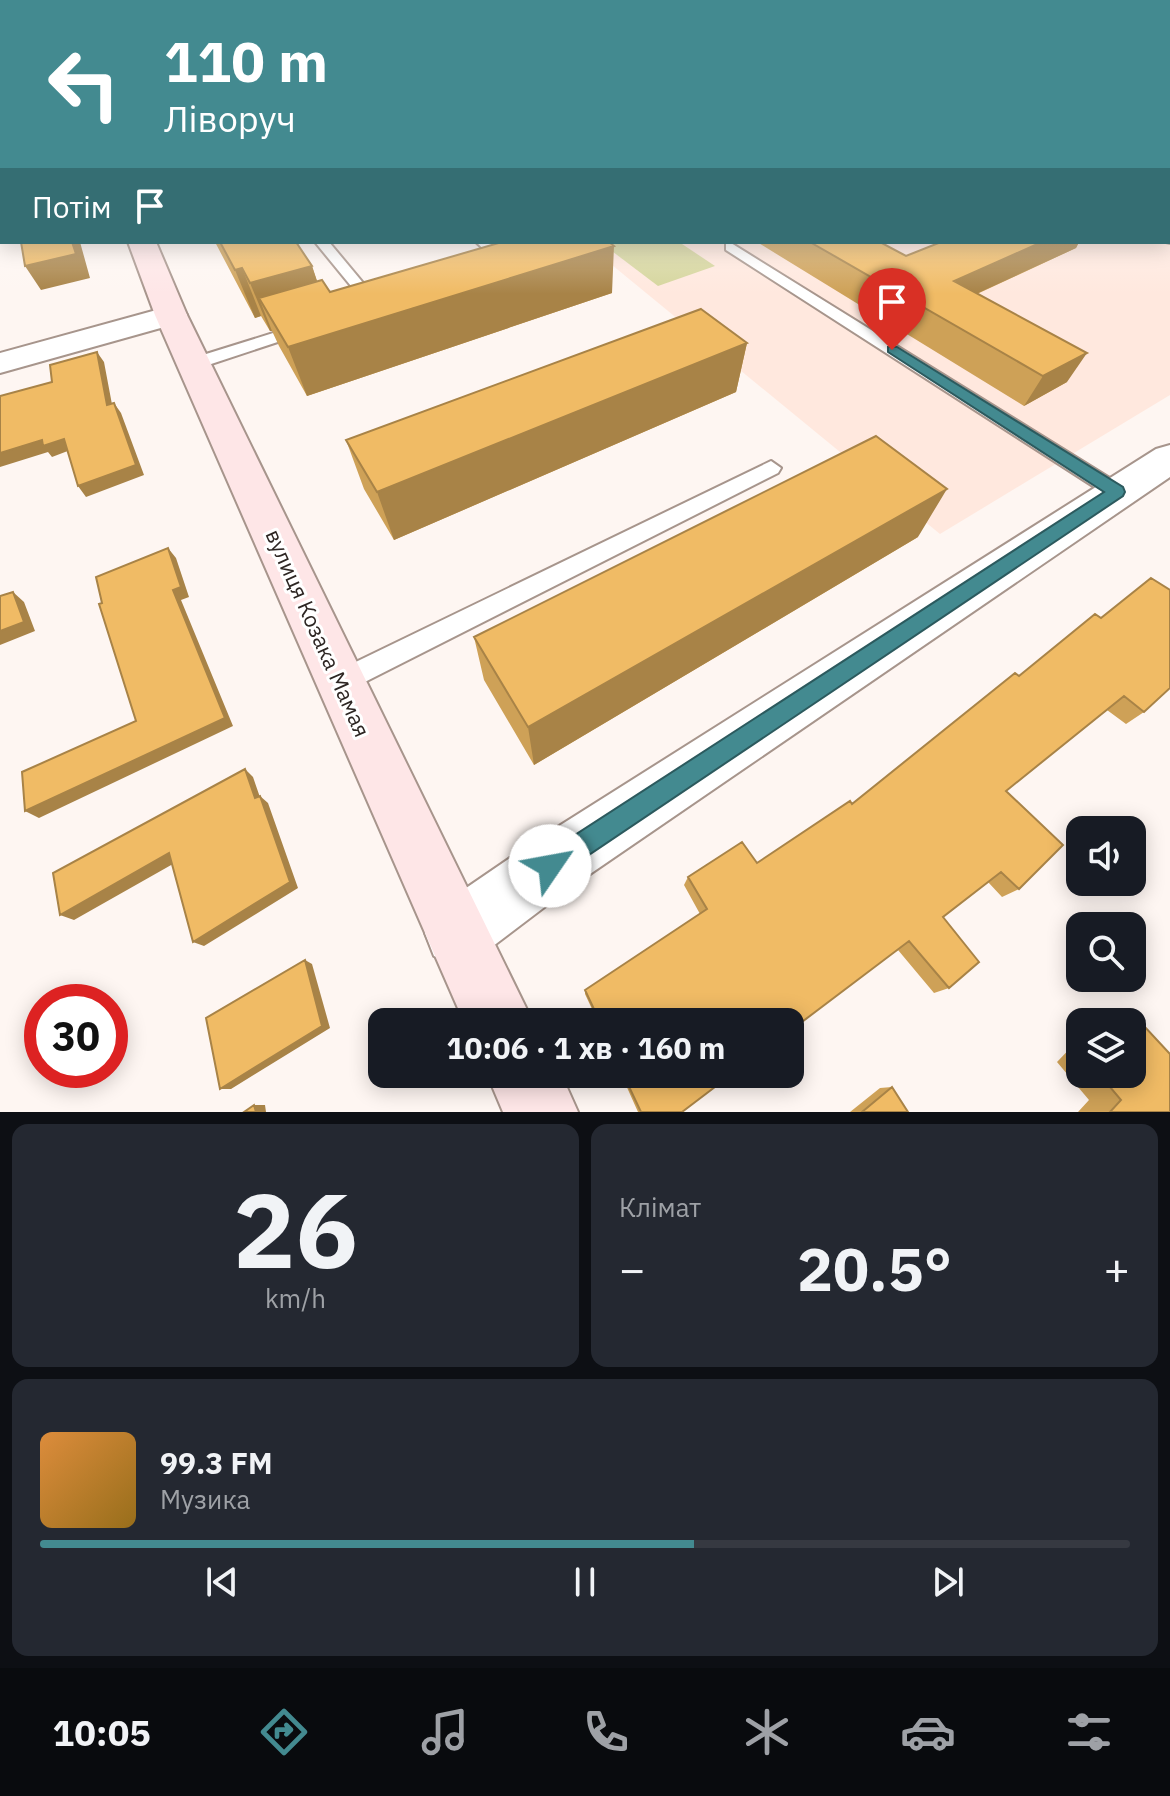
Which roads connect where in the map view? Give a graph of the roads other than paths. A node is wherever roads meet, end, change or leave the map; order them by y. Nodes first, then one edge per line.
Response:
1 (143, 244) edge
2 (324, 244) edge
3 (485, 244) edge
4 (731, 247) dead end
5 (478, 275) edge
6 (374, 306) edge
7 (171, 315) junction
8 (319, 323) edge
9 (0, 363) edge
10 (196, 363) junction
11 (1170, 458) edge
12 (771, 468) dead end
13 (1117, 492) junction
14 (340, 682) junction
15 (457, 933) junction
16 (492, 1008) edge
17 (530, 1088) edge
18 (541, 1112) edge

1 - 7 street, вулиця Козака Мамая
2 - 6 lane
3 - 5 lane
4 - 13 lane
7 - 9 street
7 - 10 street, вулиця Козака Мамая
8 - 10 lane
10 - 14 street, вулиця Козака Мамая
11 - 13 street
12 - 14 lane
13 - 15 street
14 - 15 street, вулиця Козака Мамая
15 - 16 street, вулиця Козака Мамая
17 - 18 street

